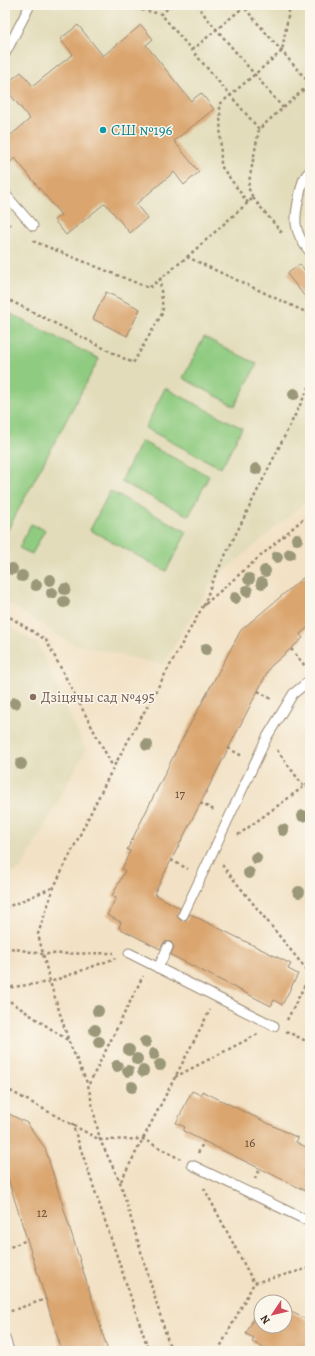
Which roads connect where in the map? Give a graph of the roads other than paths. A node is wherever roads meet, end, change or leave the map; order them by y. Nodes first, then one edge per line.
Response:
1 (30, 5) edge
2 (5, 54) edge
3 (310, 171) edge
4 (5, 194) edge
5 (33, 226) dead end
6 (310, 252) edge
7 (310, 680) edge
8 (183, 915) dead end
9 (168, 946) dead end
10 (129, 953) road end
11 (154, 966) junction
12 (278, 1028) road end
13 (192, 1164) road end
14 (310, 1222) edge
15 (5, 1338) edge
16 (9, 1351) edge

1 - 2 lane
3 - 6 lane
4 - 5 lane
7 - 8 lane
9 - 11 lane
10 - 11 lane
11 - 12 lane
13 - 14 lane
15 - 16 lane

